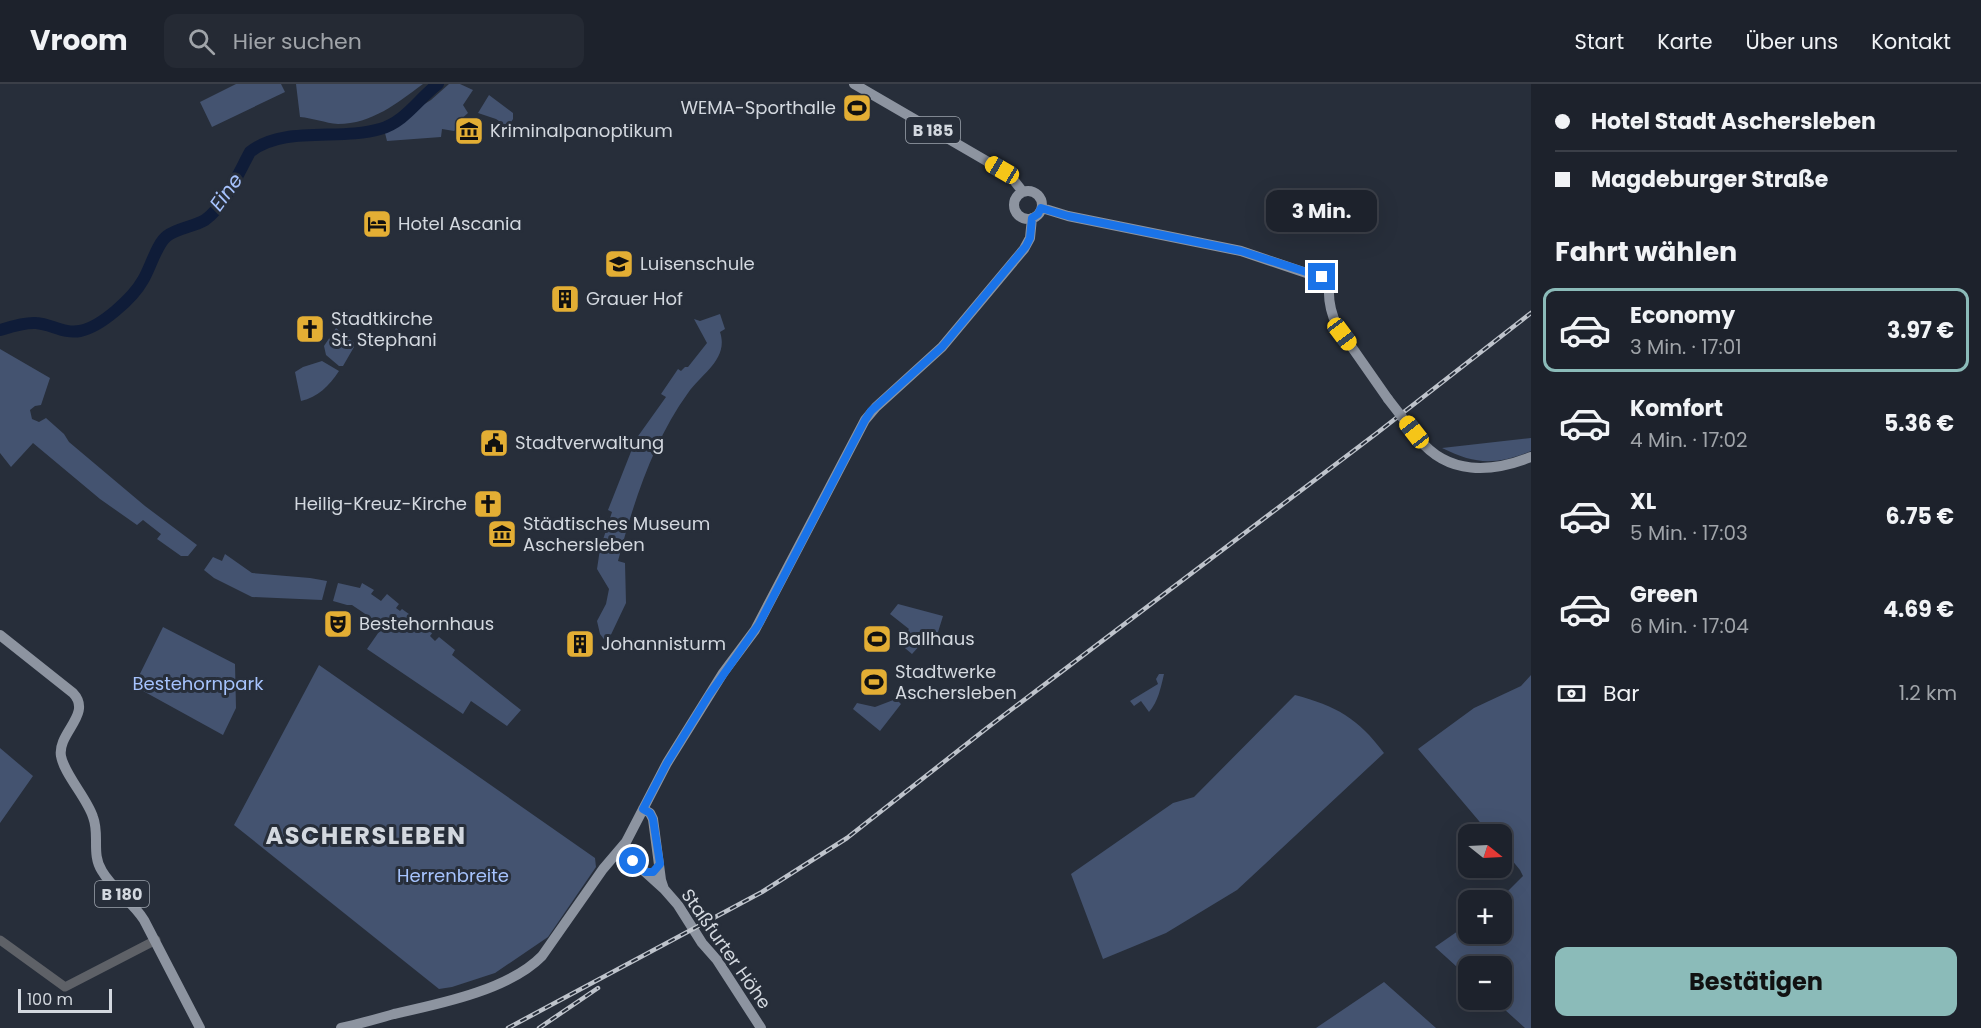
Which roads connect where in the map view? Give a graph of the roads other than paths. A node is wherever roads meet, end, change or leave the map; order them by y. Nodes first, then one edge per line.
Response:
1 (854, 84) edge
2 (1023, 192) junction
3 (1041, 208) junction
4 (1032, 218) junction
5 (1531, 458) edge
6 (0, 635) edge
7 (643, 809) junction
8 (621, 850) junction
9 (660, 864) junction
10 (645, 872) junction
11 (664, 889) junction
12 (0, 940) edge
13 (156, 940) junction
14 (200, 1028) edge
15 (341, 1028) edge
16 (761, 1028) edge

1 - 2 main road, B 185
2 - 3 main road
2 - 4 main road
3 - 4 main road
3 - 5 main road, bridge
4 - 7 main road
6 - 13 main road, B 180
7 - 8 main road
7 - 9 main road
8 - 10 main road, Staßfurter Höhe
8 - 15 main road
9 - 10 main road
9 - 11 main road
10 - 11 main road, Staßfurter Höhe
11 - 16 main road, Staßfurter Höhe
12 - 13 street
13 - 14 main road, B 180

